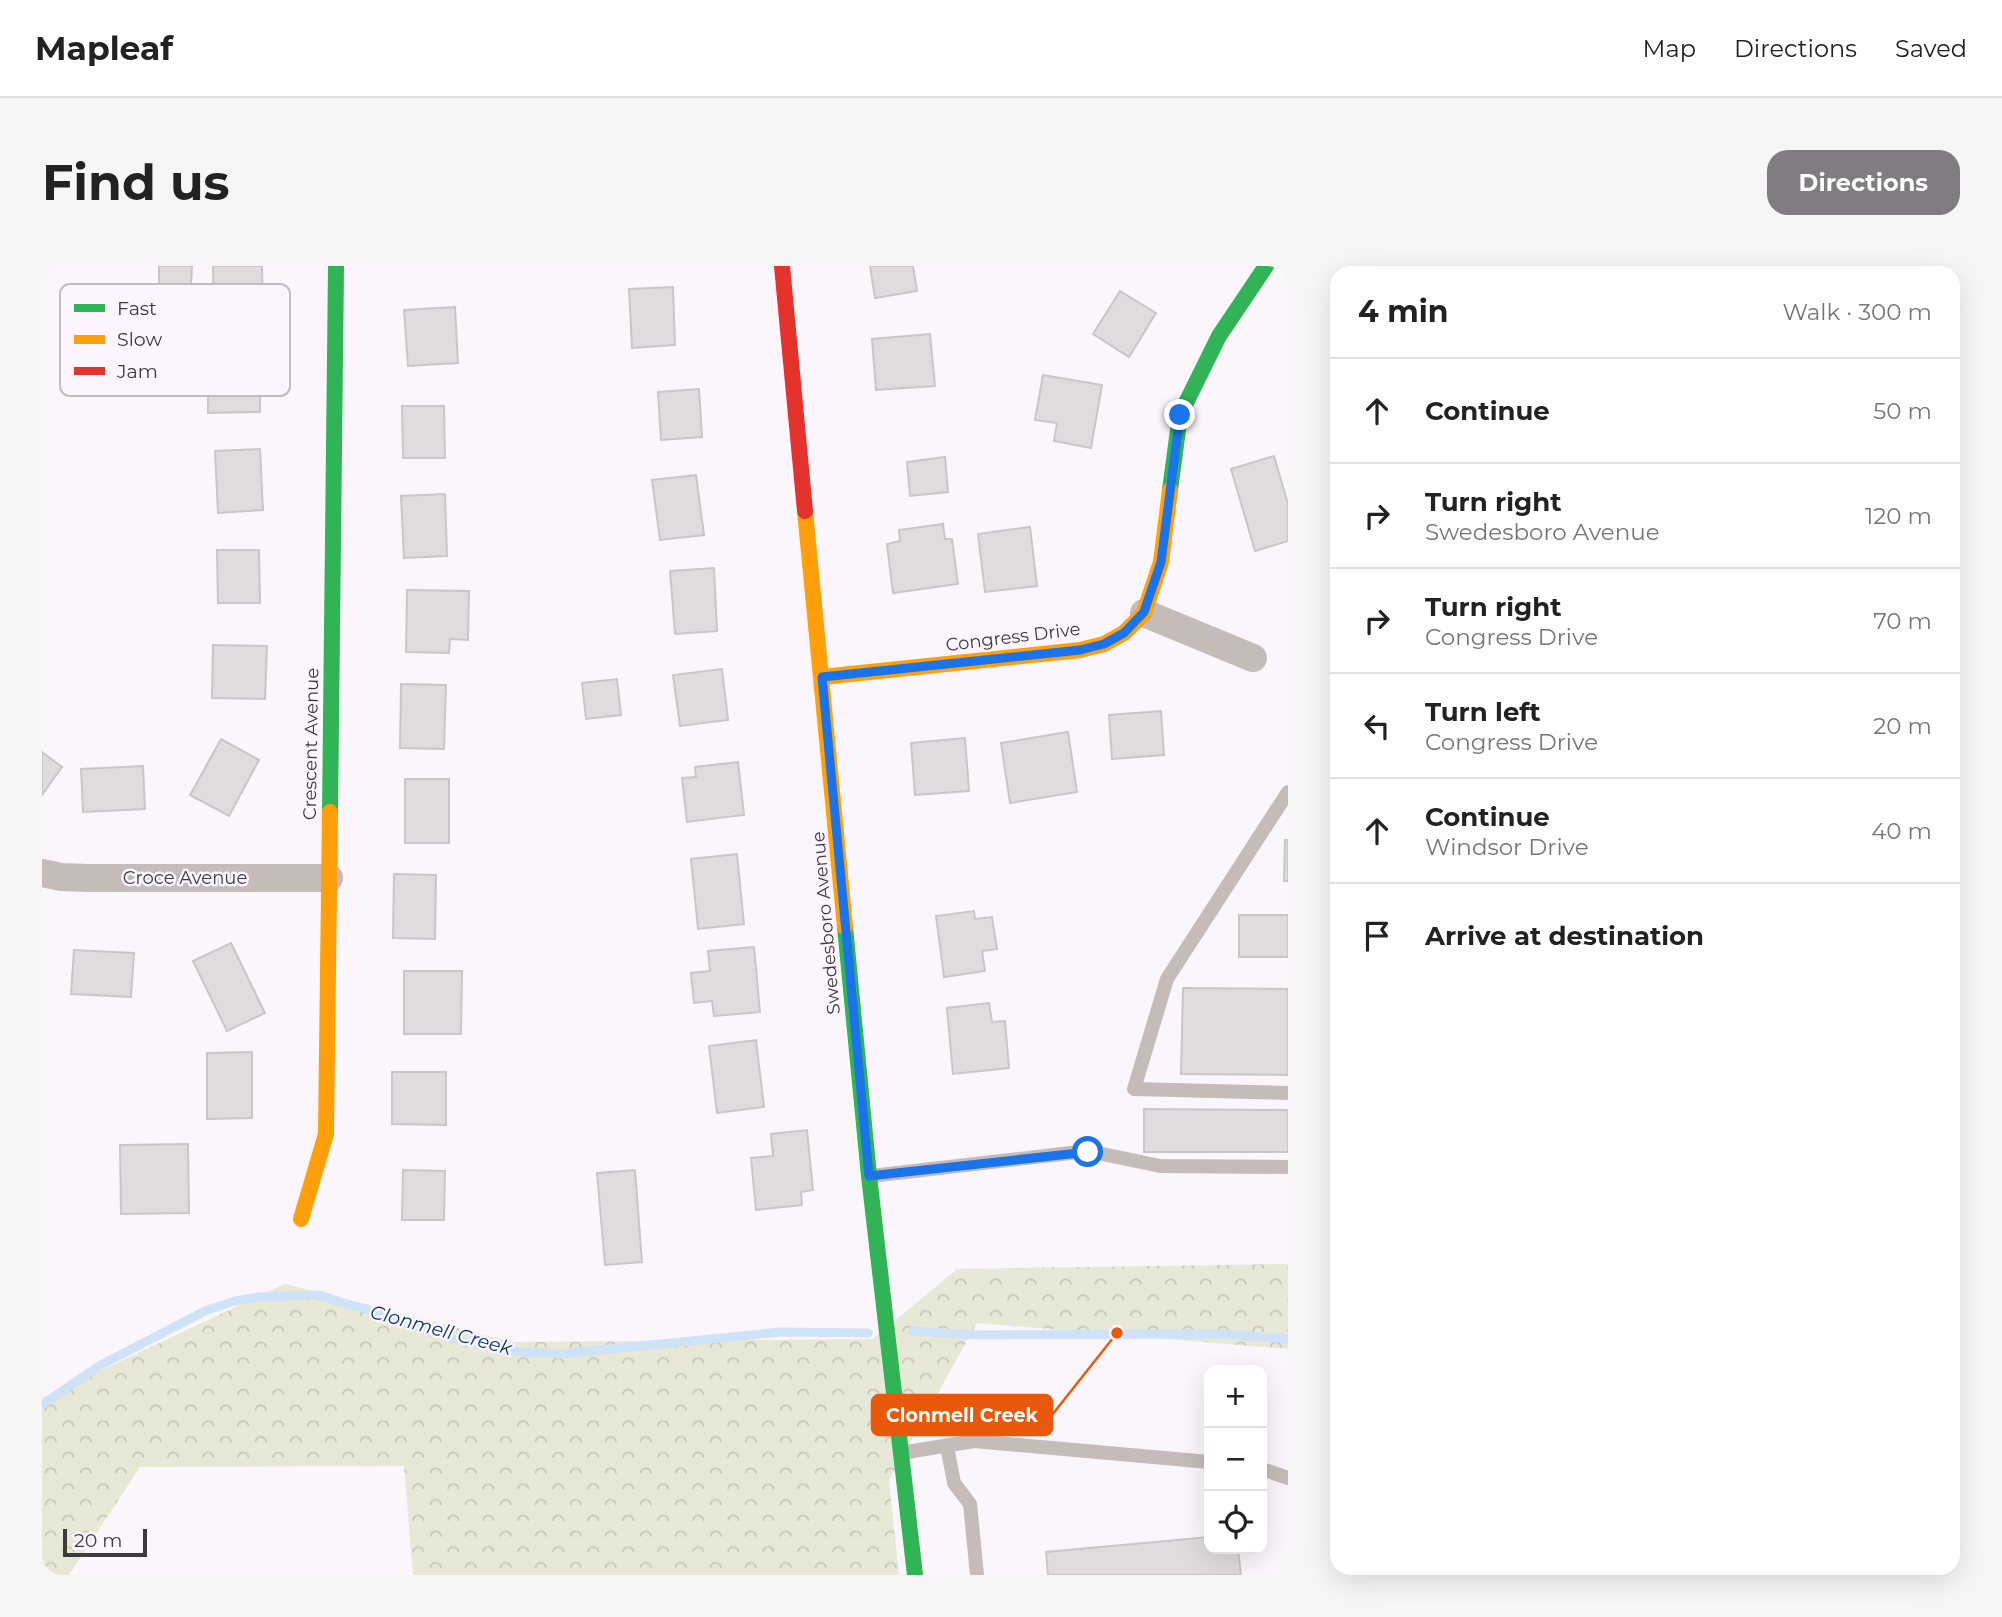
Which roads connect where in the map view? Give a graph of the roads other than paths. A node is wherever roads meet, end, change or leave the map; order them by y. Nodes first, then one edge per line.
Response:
1 (336, 266) edge
2 (782, 266) edge
3 (1266, 266) edge
4 (1144, 612) junction
5 (1253, 657) dead end
6 (822, 677) junction
7 (1288, 792) edge
8 (42, 873) edge
9 (329, 878) junction
10 (1288, 1093) edge
11 (1288, 1167) edge
12 (869, 1176) junction
13 (301, 1219) dead end
14 (947, 1446) junction
15 (901, 1453) junction
16 (1204, 1462) edge
17 (1267, 1471) edge
18 (1288, 1478) edge
19 (915, 1575) edge
20 (977, 1575) edge

1 - 9 street, Crescent Avenue
2 - 6 street, Swedesboro Avenue
3 - 4 street, Congress Drive
4 - 5 street
4 - 6 street, Congress Drive
6 - 12 street, Swedesboro Avenue
7 - 10 lane
8 - 9 street, Croce Avenue
9 - 13 street, Crescent Avenue
11 - 12 lane
12 - 15 street, Swedesboro Avenue
14 - 15 lane
14 - 16 lane
14 - 20 lane
15 - 19 street, Swedesboro Avenue
17 - 18 lane

